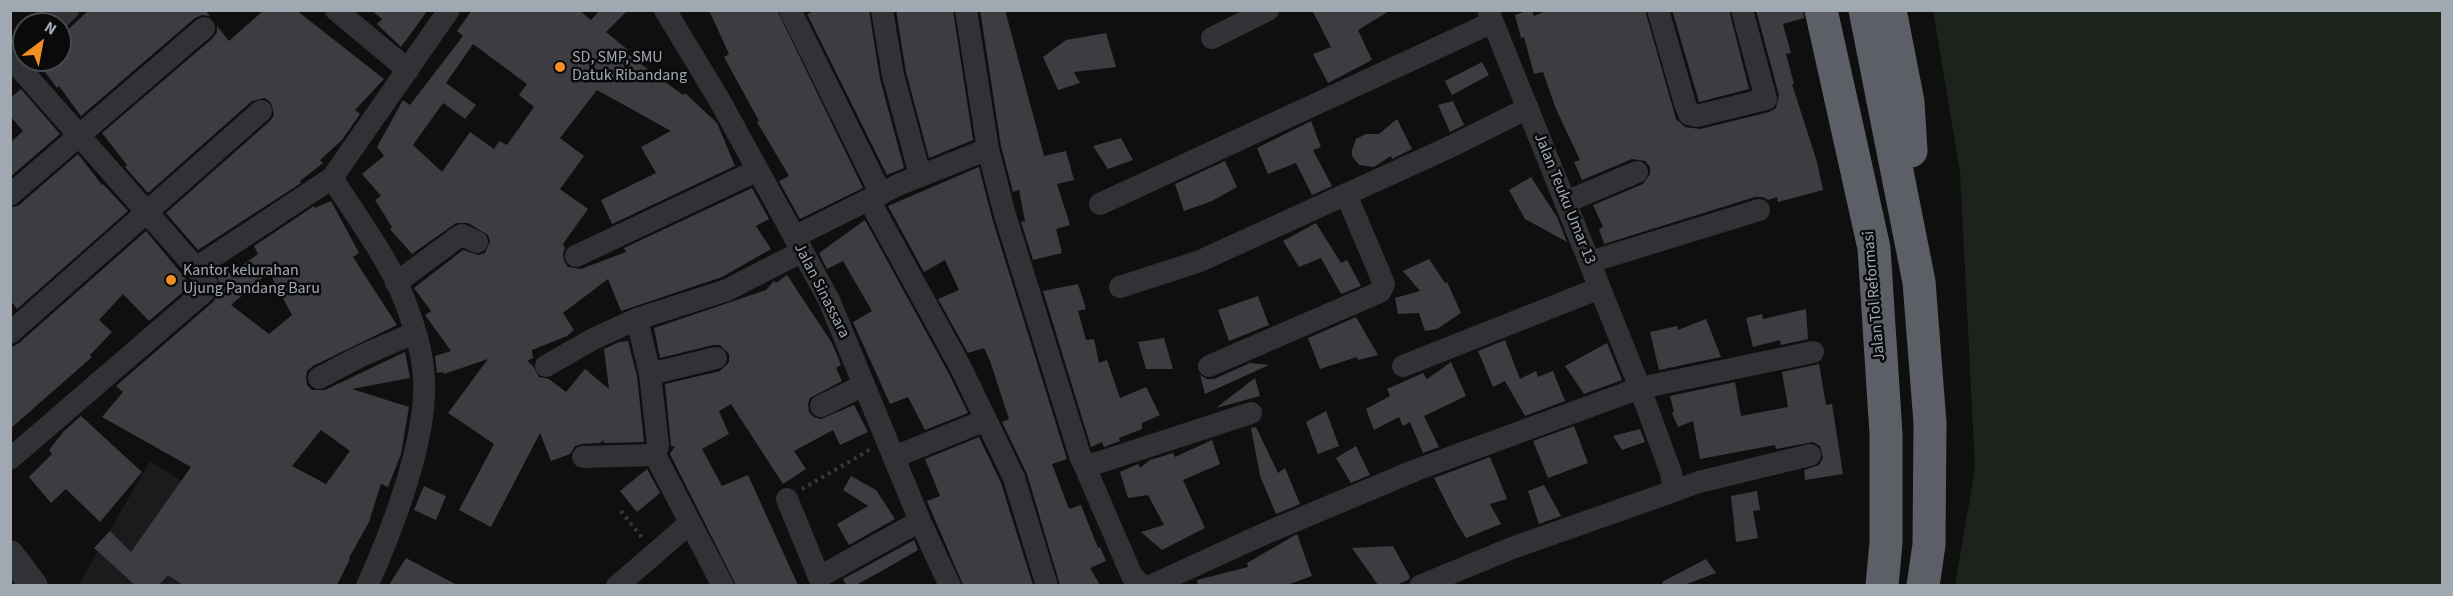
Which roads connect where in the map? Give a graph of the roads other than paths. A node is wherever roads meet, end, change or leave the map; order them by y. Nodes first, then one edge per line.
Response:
1 (336, 10) edge
2 (449, 10) edge
3 (790, 10) edge
4 (882, 10) edge
5 (966, 10) edge
6 (1268, 10) edge
7 (1658, 10) edge
8 (1742, 10) edge
9 (1810, 10) edge
10 (1821, 10) edge
11 (1865, 10) edge
12 (1890, 10) edge
13 (670, 12) edge
14 (1494, 14) edge
15 (204, 28) dead end
16 (1212, 38) dead end
17 (408, 70) junction
18 (26, 72) edge
19 (1528, 108) junction
20 (261, 111) dead end
21 (79, 137) junction
22 (988, 149) junction
23 (758, 170) junction
24 (1637, 172) dead end
25 (921, 175) junction
26 (332, 178) junction
27 (1346, 194) junction
28 (10, 195) edge
29 (875, 197) junction
30 (1566, 202) junction
31 (1100, 204) dead end
32 (1759, 210) dead end
33 (145, 213) junction
34 (477, 242) dead end
35 (797, 244) junction
36 (1874, 248) junction
37 (576, 256) dead end
38 (1590, 262) junction
39 (195, 268) junction
40 (1920, 282) junction
41 (396, 283) junction
42 (1120, 287) dead end
43 (1600, 288) junction
44 (638, 319) junction
45 (10, 333) edge
46 (414, 333) junction
47 (1813, 352) dead end
48 (716, 358) dead end
49 (546, 366) dead end
50 (1209, 366) dead end
51 (1403, 366) dead end
52 (650, 374) junction
53 (319, 378) dead end
54 (864, 385) junction
55 (1640, 388) junction
56 (821, 406) dead end
57 (1251, 413) dead end
58 (986, 420) junction
59 (891, 448) junction
60 (655, 455) junction
61 (1080, 455) junction
62 (1810, 455) dead end
63 (583, 457) dead end
64 (10, 459) edge
65 (1674, 491) junction
66 (787, 499) road end
67 (920, 521) junction
68 (690, 523) junction
69 (10, 554) edge
70 (34, 585) edge
71 (367, 585) edge
72 (617, 585) edge
73 (723, 585) edge
74 (950, 585) edge
75 (1047, 585) edge
76 (1142, 585) edge
77 (1420, 585) edge
78 (1882, 585) edge
79 (1923, 585) edge

1 - 17 street
2 - 17 street
3 - 29 street
4 - 25 street
5 - 22 street
6 - 16 street
7 - 8 street
9 - 36 highway
10 - 36 highway, Jalan Tol Reformasi
11 - 40 highway
12 - 40 highway
13 - 23 street, Jalan Sinassara
14 - 19 street, Jalan Teuku Umar 13
14 - 31 street
15 - 21 street
17 - 26 street
18 - 21 street
19 - 27 street
19 - 30 street, Jalan Teuku Umar 13
20 - 33 street
21 - 28 street
21 - 33 street
22 - 25 street
22 - 61 street
23 - 35 street, Jalan Sinassara
23 - 37 street
24 - 30 street
25 - 29 street
26 - 39 street
26 - 41 street
27 - 42 street
27 - 50 street
29 - 35 street
29 - 58 street
30 - 38 street, Jalan Teuku Umar 13
32 - 38 street
33 - 39 street
33 - 45 street
34 - 41 street
35 - 44 street
35 - 54 street, Jalan Sinassara
36 - 78 highway, Jalan Tol Reformasi
38 - 43 street, Jalan Teuku Umar 13
39 - 64 street
40 - 79 highway
41 - 46 street
43 - 51 street
43 - 55 street, Jalan Teuku Umar 13
44 - 49 street
44 - 52 street
46 - 53 street
46 - 71 street
47 - 55 street
48 - 52 street
52 - 60 street
54 - 56 street
54 - 59 street, Jalan Sinassara
55 - 65 street, Jalan Teuku Umar 13
55 - 76 street
57 - 61 street
58 - 59 street
58 - 75 street
59 - 67 street, Jalan Sinassara
60 - 63 street
60 - 68 street
61 - 76 street
62 - 65 street
65 - 77 street
66 - 67 street
67 - 74 street, Jalan Sinassara
68 - 72 street
68 - 73 street
69 - 70 street

